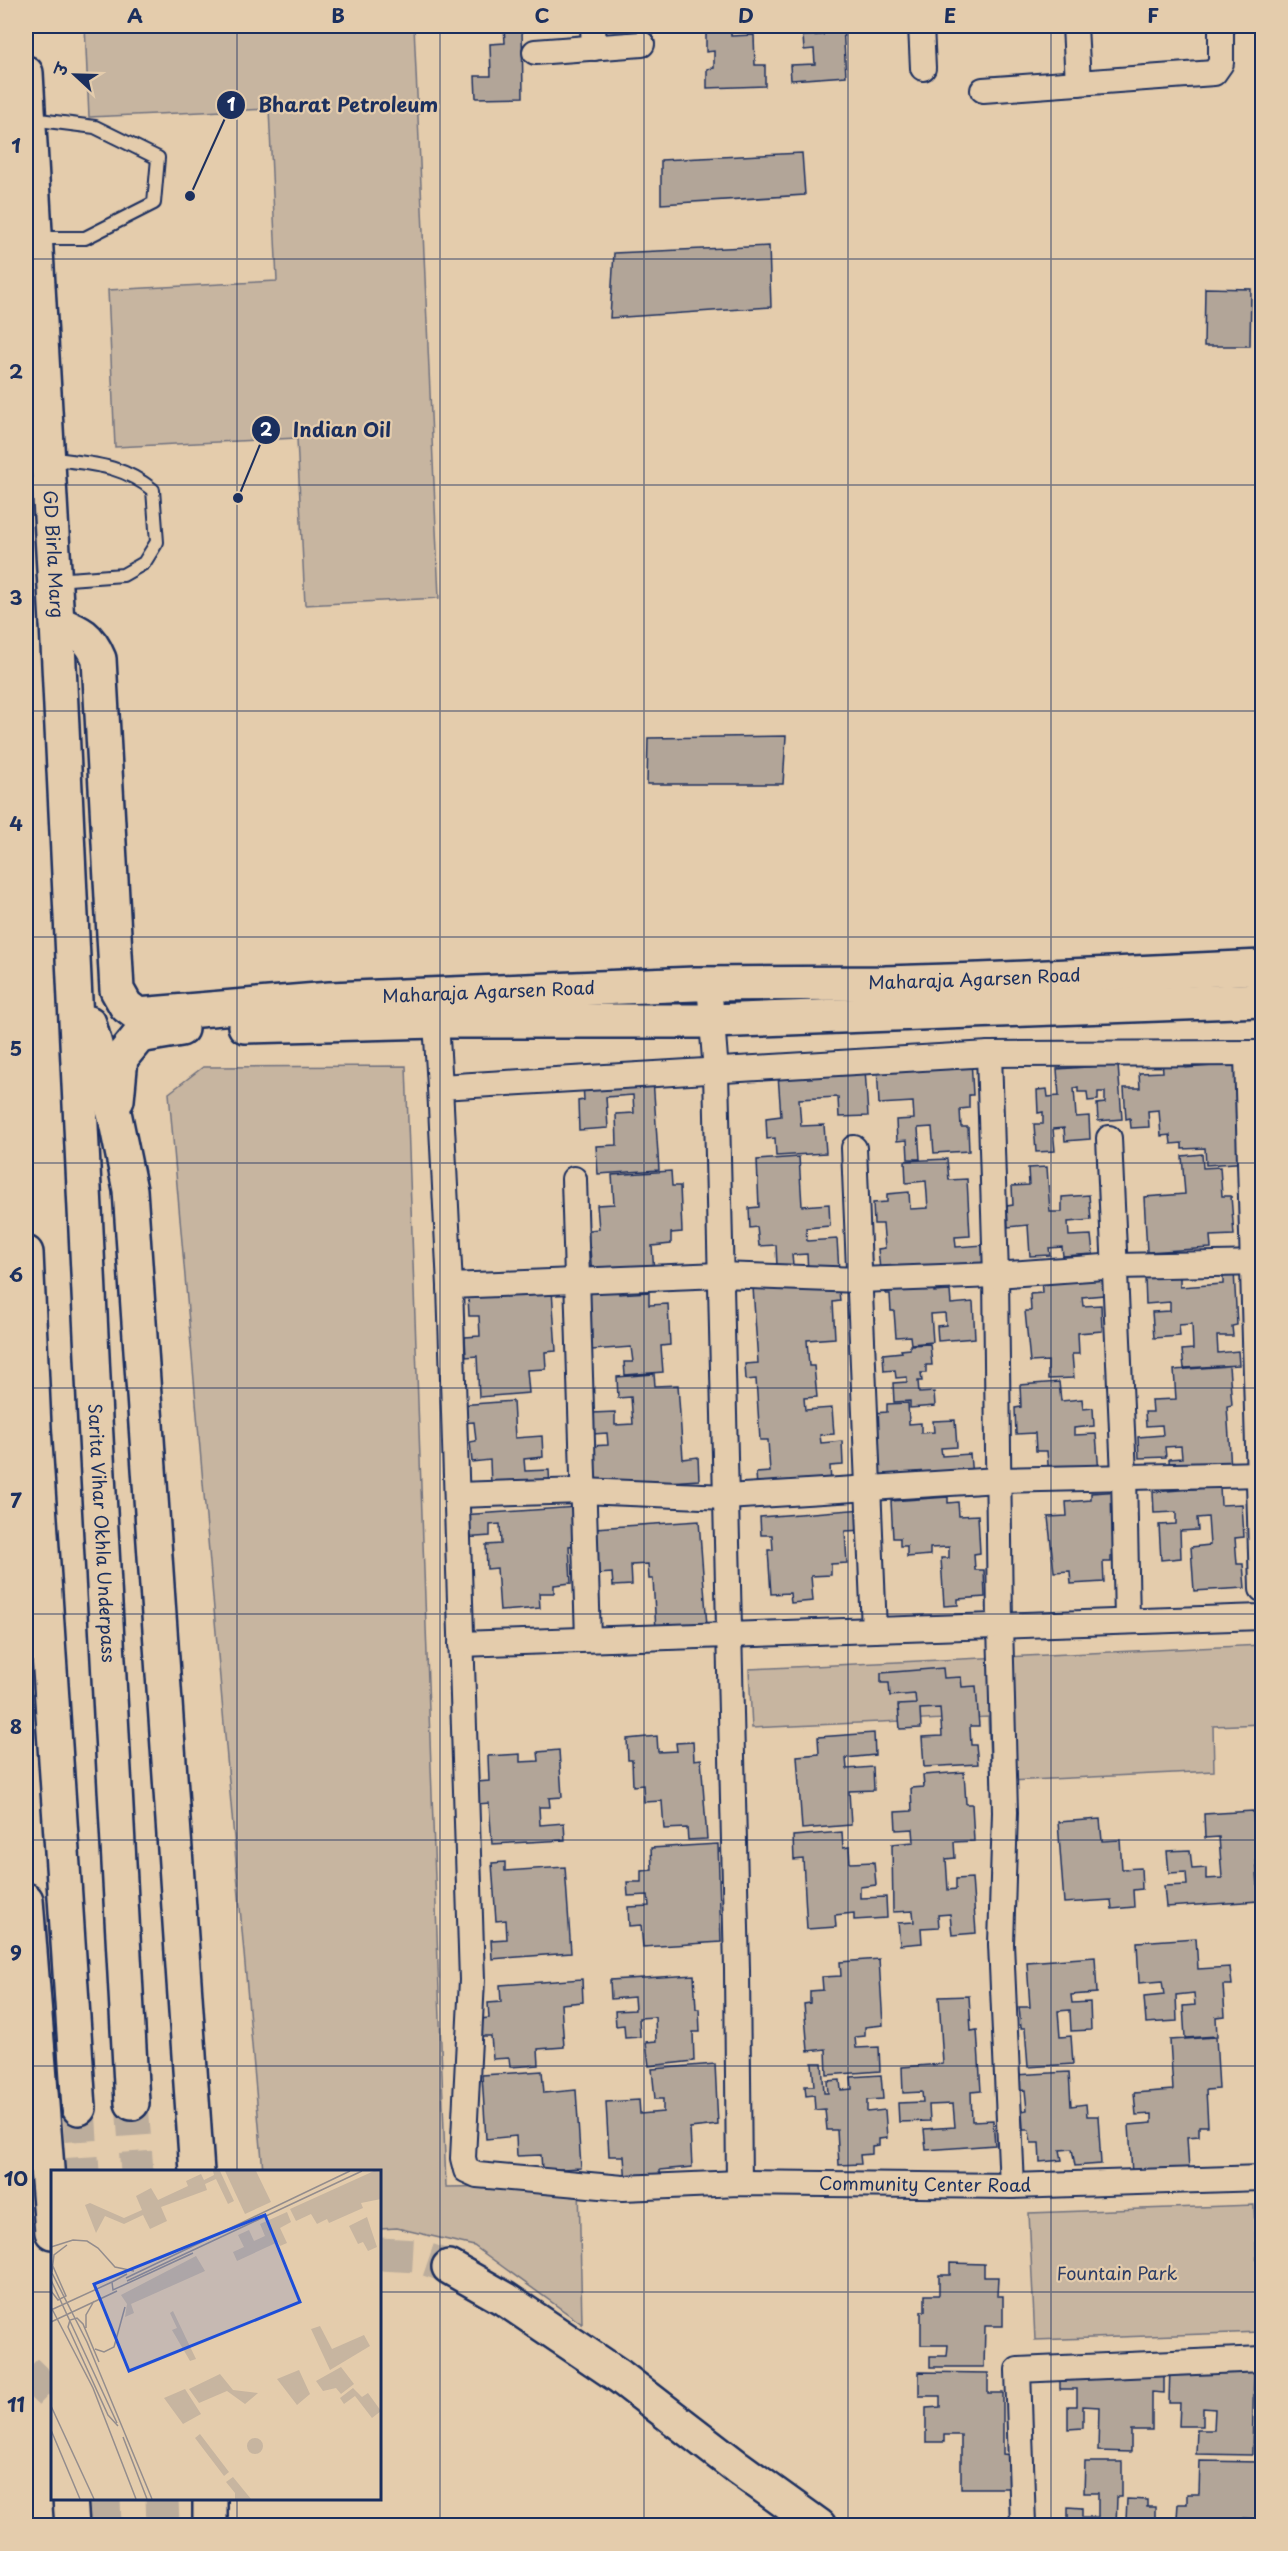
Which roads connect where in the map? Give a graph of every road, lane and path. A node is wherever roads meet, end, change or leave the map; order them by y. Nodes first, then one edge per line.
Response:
1 (921, 26) edge
2 (1075, 26) edge
3 (1221, 26) edge
4 (593, 37) edge
5 (642, 44) dead end
6 (535, 52) dead end
7 (923, 69) dead end
8 (26, 73) edge
9 (1078, 83) junction
10 (983, 90) dead end
11 (28, 118) junction
12 (35, 238) junction
13 (47, 458) junction
14 (54, 580) junction
15 (57, 623) junction
16 (73, 963) junction
17 (1263, 967) edge
18 (709, 983) junction
19 (1263, 1000) edge
20 (435, 1008) junction
21 (712, 1021) junction
22 (989, 1054) junction
23 (1255, 1054) edge
24 (716, 1072) junction
25 (441, 1087) junction
26 (115, 1117) junction
27 (1109, 1138) dead end
28 (854, 1148) dead end
29 (574, 1179) dead end
30 (26, 1253) edge
31 (1258, 1263) edge
32 (1116, 1266) junction
33 (720, 1275) junction
34 (996, 1275) junction
35 (859, 1280) junction
36 (577, 1281) junction
37 (450, 1286) junction
38 (1261, 1474) edge
39 (1124, 1475) junction
40 (998, 1480) junction
41 (867, 1487) junction
42 (582, 1491) junction
43 (457, 1495) junction
44 (726, 1497) junction
45 (1263, 1589) edge
46 (1263, 1617) edge
47 (1127, 1621) junction
48 (1000, 1625) junction
49 (874, 1630) junction
50 (729, 1635) junction
51 (588, 1639) junction
52 (462, 1644) junction
53 (26, 1900) edge
54 (28, 1979) edge
55 (132, 2103) tunnel mouth
56 (79, 2108) tunnel mouth
57 (197, 2170) edge
58 (1263, 2178) edge
59 (739, 2183) junction
60 (1012, 2186) junction
61 (51, 2221) edge
62 (449, 2267) tunnel mouth
63 (1263, 2359) edge
64 (70, 2500) edge
65 (210, 2500) edge
66 (72, 2526) edge
67 (210, 2526) edge
68 (819, 2526) edge
69 (1023, 2526) edge

1 - 7 street
2 - 9 street
3 - 9 street
4 - 5 street
4 - 6 street
8 - 11 main road, GD Birla Marg
9 - 10 street
11 - 12 main road, GD Birla Marg
11 - 12 lane
12 - 13 main road, GD Birla Marg
13 - 14 main road, GD Birla Marg
13 - 14 lane
14 - 15 main road, GD Birla Marg
15 - 16 main road, GD Birla Marg
15 - 20 main road, Maharaja Agarsen Road
16 - 26 main road
16 - 55 main road, Sarita Vihar Okhla Underpass
17 - 18 main road, Maharaja Agarsen Road
18 - 20 main road, Maharaja Agarsen Road
18 - 21 street
19 - 21 main road, Maharaja Agarsen Road
20 - 21 main road, Maharaja Agarsen Road
20 - 25 street
20 - 26 main road, Maharaja Agarsen Road
21 - 24 street
22 - 23 street
22 - 24 street
22 - 34 street
23 - 31 street
24 - 25 street
24 - 33 street
25 - 37 street
26 - 57 main road
27 - 32 street
28 - 35 street
29 - 36 street
30 - 56 main road
31 - 32 street
31 - 38 street
32 - 34 street
32 - 39 street
33 - 35 street
33 - 36 street
33 - 44 street
34 - 35 street
34 - 40 street
35 - 41 street
36 - 37 street
36 - 42 street
37 - 43 street
38 - 39 street
38 - 45 street
39 - 40 street
39 - 47 street
40 - 41 street
40 - 48 street
41 - 44 street
41 - 49 street
42 - 43 street
42 - 44 street
42 - 51 street
43 - 52 street
44 - 50 street
46 - 47 street
47 - 48 street
48 - 49 street
48 - 60 street
49 - 50 street
50 - 51 street
50 - 59 street
51 - 52 street
52 - 59 street, Community Center Road
53 - 54 main road
54 - 61 main road
58 - 60 street, Community Center Road
59 - 60 street, Community Center Road
62 - 68 main road
63 - 69 street
64 - 66 main road
65 - 67 main road

